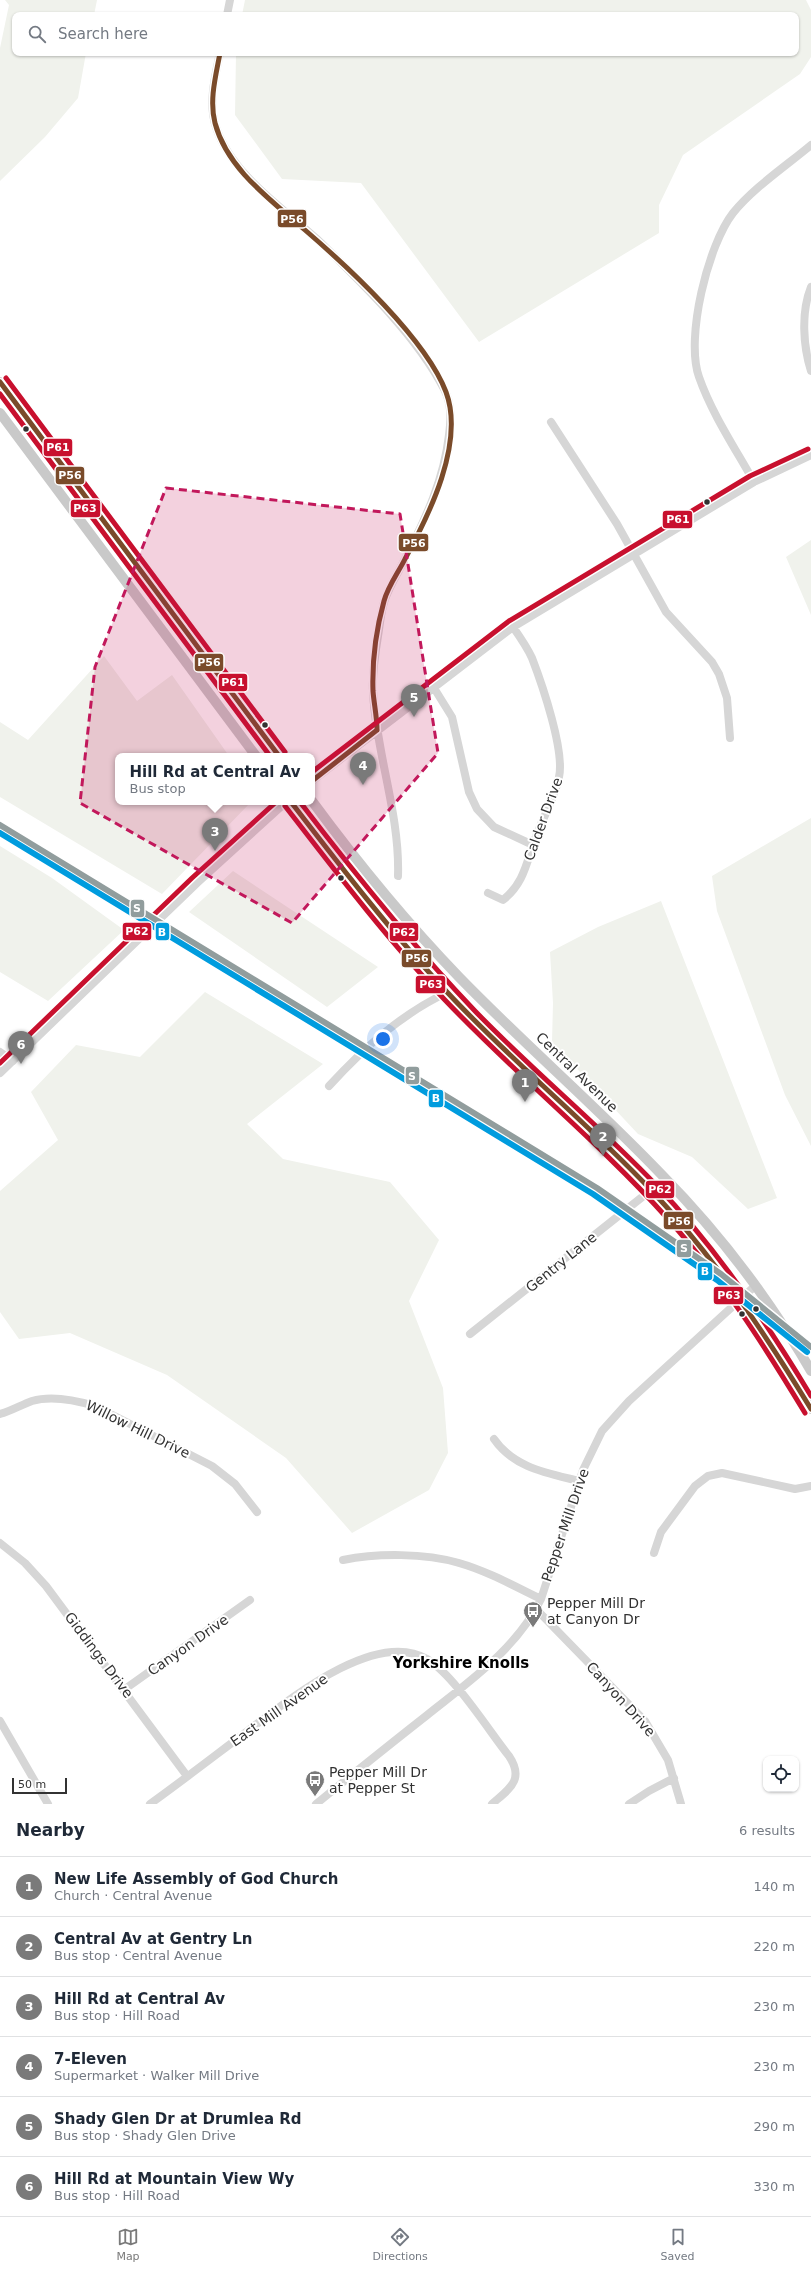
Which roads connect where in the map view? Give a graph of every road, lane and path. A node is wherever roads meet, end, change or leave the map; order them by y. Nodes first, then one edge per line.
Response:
1 (230, 0) edge
2 (228, 12) edge
3 (220, 56) edge
4 (811, 145) edge
5 (811, 287) edge
6 (811, 371) edge
7 (0, 382) edge
8 (0, 413) edge
9 (551, 422) dead end
10 (811, 455) edge
11 (754, 482) junction
12 (632, 554) junction
13 (513, 627) junction
14 (434, 688) junction
15 (377, 730) junction
16 (730, 738) dead end
17 (254, 753) edge
18 (277, 753) edge
19 (315, 779) edge
20 (283, 805) edge
21 (293, 805) edge
22 (315, 805) edge
23 (533, 845) junction
24 (398, 876) dead end
25 (488, 893) dead end
26 (448, 992) junction
27 (0, 1052) edge
28 (13, 1061) junction
29 (0, 1073) edge
30 (329, 1086) dead end
31 (651, 1190) junction
32 (756, 1286) junction
33 (741, 1299) junction
34 (470, 1334) dead end
35 (811, 1371) edge
36 (811, 1409) edge
37 (0, 1414) edge
38 (494, 1439) dead end
39 (579, 1481) junction
40 (811, 1486) edge
41 (257, 1512) dead end
42 (0, 1543) edge
43 (654, 1553) dead end
44 (343, 1560) dead end
45 (541, 1599) junction
46 (250, 1600) dead end
47 (536, 1609) junction
48 (125, 1689) junction
49 (458, 1690) junction
50 (0, 1721) edge
51 (188, 1776) junction
52 (674, 1778) junction
53 (48, 1804) edge
54 (150, 1804) edge
55 (316, 1804) edge
56 (492, 1804) edge
57 (629, 1804) edge
58 (681, 1804) edge

1 - 2 street
3 - 15 street
4 - 11 street
5 - 6 street
7 - 18 main road
8 - 17 main road
9 - 12 street
10 - 11 street
11 - 12 street
12 - 13 street
12 - 16 street
13 - 14 street
13 - 23 street, Calder Drive
14 - 15 street
14 - 23 street
15 - 19 street
15 - 24 street
20 - 28 street
21 - 26 main road
22 - 32 main road, Central Avenue
23 - 25 street, Calder Drive
26 - 30 street
26 - 31 main road
27 - 28 street
28 - 29 street
31 - 33 main road
31 - 34 street, Gentry Lane
32 - 33 street, Pepper Mill Drive
32 - 35 main road, Central Avenue
33 - 36 main road
33 - 39 street, Pepper Mill Drive
37 - 41 street, Willow Hill Drive
38 - 39 street
39 - 45 street, Pepper Mill Drive
40 - 43 street
42 - 48 street, Giddings Drive
44 - 45 street
45 - 47 street, Pepper Mill Drive
46 - 48 street, Canyon Drive
47 - 49 street, Pepper Mill Drive
47 - 52 street, Canyon Drive
48 - 51 street, Giddings Drive
49 - 51 street, East Mill Avenue
49 - 55 street, Pepper Mill Drive
49 - 56 street, East Mill Avenue
50 - 53 street
51 - 54 street, East Mill Avenue
52 - 57 street
52 - 58 street, Canyon Drive

